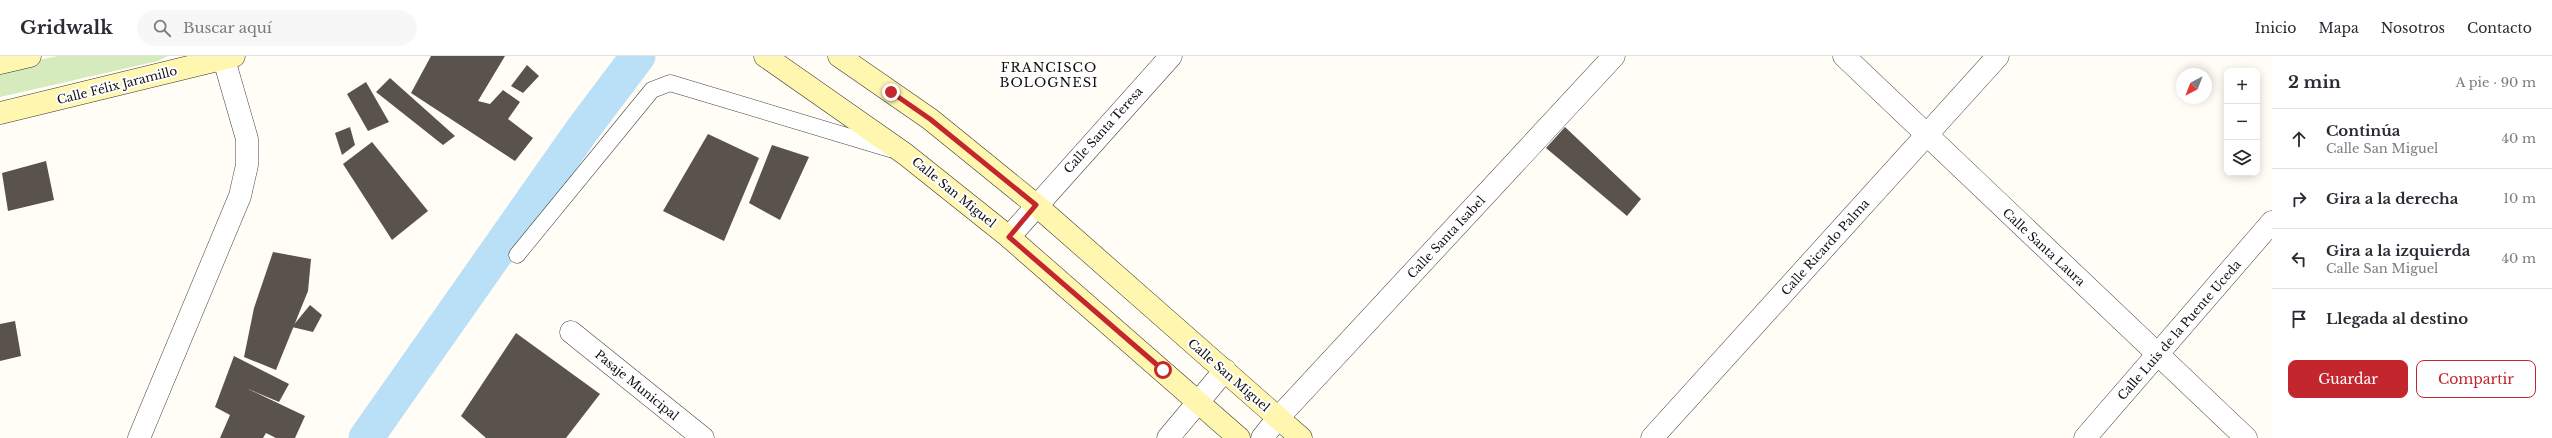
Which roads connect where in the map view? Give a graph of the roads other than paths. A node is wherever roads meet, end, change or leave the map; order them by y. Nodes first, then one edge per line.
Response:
1 (30, 56) edge
2 (765, 56) edge
3 (839, 56) edge
4 (1170, 56) edge
5 (1614, 56) edge
6 (1844, 56) edge
7 (1998, 56) edge
8 (228, 57) edge
9 (0, 62) edge
10 (0, 113) edge
11 (1925, 135) junction
12 (905, 154) junction
13 (1036, 205) junction
14 (2272, 222) edge
15 (1009, 237) junction
16 (517, 255) dead end
17 (571, 332) dead end
18 (2158, 355) junction
19 (1224, 370) junction
20 (1199, 401) junction
21 (1278, 418) junction
22 (139, 438) edge
23 (703, 438) edge
24 (1168, 438) edge
25 (1239, 438) edge
26 (1262, 438) edge
27 (1301, 438) edge
28 (1652, 438) edge
29 (2085, 438) edge
30 (2246, 438) edge

1 - 9 street
2 - 12 street, Calle San Miguel
3 - 13 street, Calle San Miguel
4 - 13 street, Calle Santa Teresa
5 - 21 street, Calle Santa Isabel
6 - 11 street, Calle Santa Laura
7 - 11 street, Calle Ricardo Palma
8 - 10 street, Calle Félix Jaramillo
8 - 22 street
11 - 18 street, Calle Santa Laura
11 - 28 street, Calle Ricardo Palma
12 - 15 street, Calle San Miguel
12 - 16 lane
13 - 15 street, Calle Santa Teresa
13 - 19 street, Calle San Miguel
14 - 18 street, Calle Luis de la Puente Uceda
15 - 20 street, Calle San Miguel
17 - 23 street, Pasaje Municipal
18 - 29 street, Calle Luis de la Puente Uceda
18 - 30 street, Calle Santa Laura
19 - 20 street
19 - 21 street, Calle San Miguel
20 - 24 street
20 - 25 street, Calle San Miguel
21 - 26 street, Calle Santa Isabel
21 - 27 street, Calle San Miguel

